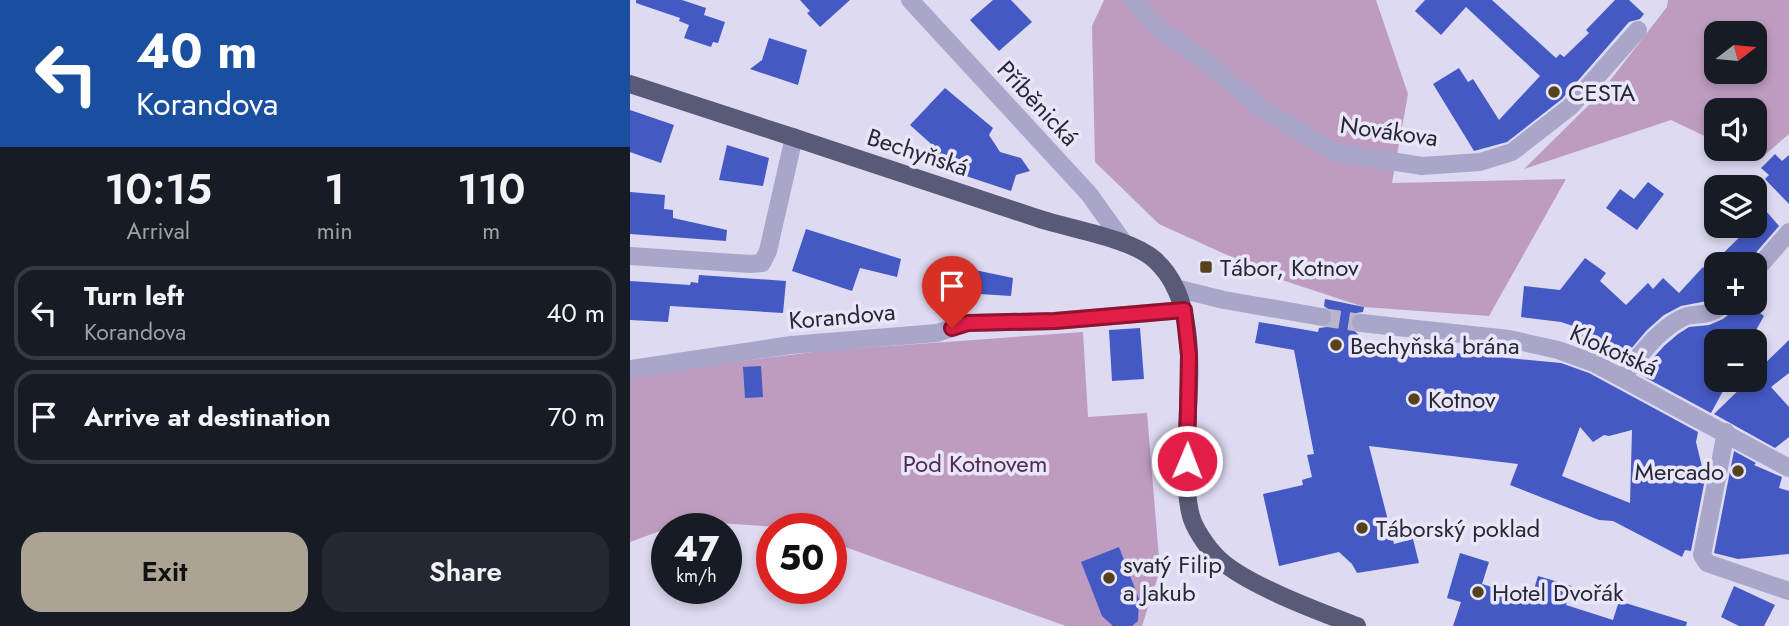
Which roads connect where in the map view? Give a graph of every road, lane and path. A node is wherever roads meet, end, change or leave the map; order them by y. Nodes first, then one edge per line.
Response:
1 (910, 0) edge
2 (1133, 0) edge
3 (1639, 30) dead end
4 (630, 84) edge
5 (794, 138) junction
6 (1789, 232) edge
7 (1124, 243) junction
8 (630, 256) edge
9 (1767, 257) edge
10 (1175, 288) junction
11 (1184, 310) junction
12 (1705, 315) edge
13 (1321, 317) tunnel mouth
14 (1361, 323) tunnel mouth
15 (630, 369) edge
16 (1622, 377) junction
17 (1726, 432) junction
18 (1786, 460) edge
19 (1789, 591) edge
20 (1357, 626) edge

1 - 7 street, Příběnická
2 - 3 street, Novákova
4 - 5 main road, Bechyňská
5 - 7 main road, Bechyňská
5 - 8 street
6 - 9 street
7 - 10 main road, Bechyňská
10 - 11 main road, Bechyňská
10 - 13 street
11 - 15 street, Korandova
11 - 20 main road, Bechyňská
12 - 16 street
14 - 16 street, Klokotská
16 - 17 street, Klokotská
17 - 18 street, Klokotská
17 - 19 street

